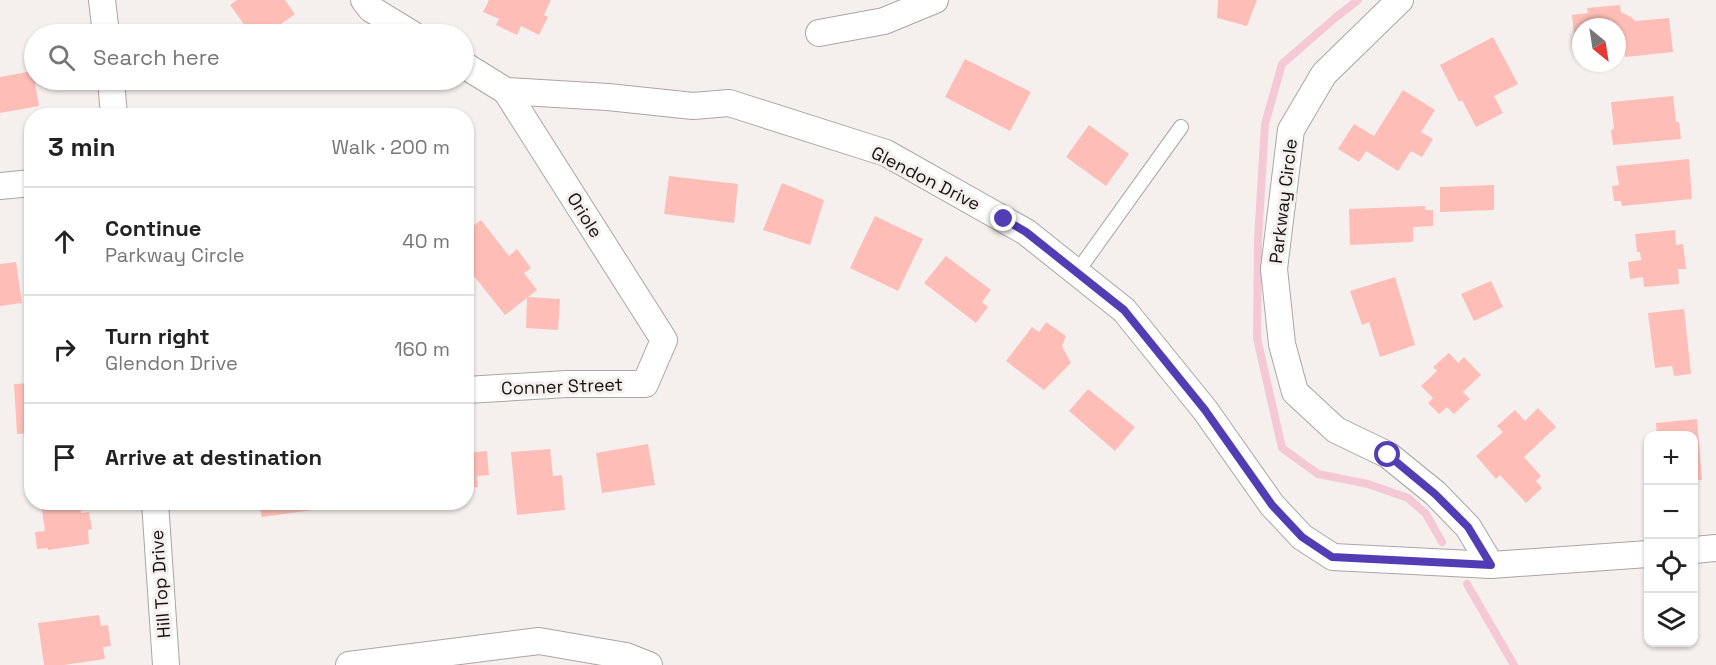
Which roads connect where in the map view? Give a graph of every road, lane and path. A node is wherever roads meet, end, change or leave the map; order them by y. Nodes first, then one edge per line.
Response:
1 (102, 0) edge
2 (364, 0) edge
3 (935, 0) edge
4 (1400, 0) edge
5 (105, 24) edge
6 (396, 24) edge
7 (819, 33) dead end
8 (474, 71) edge
9 (112, 90) edge
10 (506, 91) junction
11 (113, 108) edge
12 (1181, 127) dead end
13 (24, 184) edge
14 (0, 186) edge
15 (1077, 272) junction
16 (664, 340) joint
17 (474, 390) edge
18 (155, 510) edge
19 (1716, 548) edge
20 (1698, 550) edge
21 (1644, 554) edge
22 (1491, 565) junction
23 (166, 665) edge
24 (349, 665) edge
25 (650, 665) edge

1 - 5 street
2 - 6 street
3 - 7 street
4 - 22 street, Parkway Circle
8 - 10 street, Glendon Drive
9 - 11 street
10 - 15 street, Glendon Drive
10 - 16 street, Oriole
12 - 15 lane
13 - 14 street
15 - 22 street, Glendon Drive
16 - 17 street, Conner Street
18 - 23 street, Hill Top Drive
19 - 20 street
21 - 22 street, Glendon Drive
24 - 25 street

